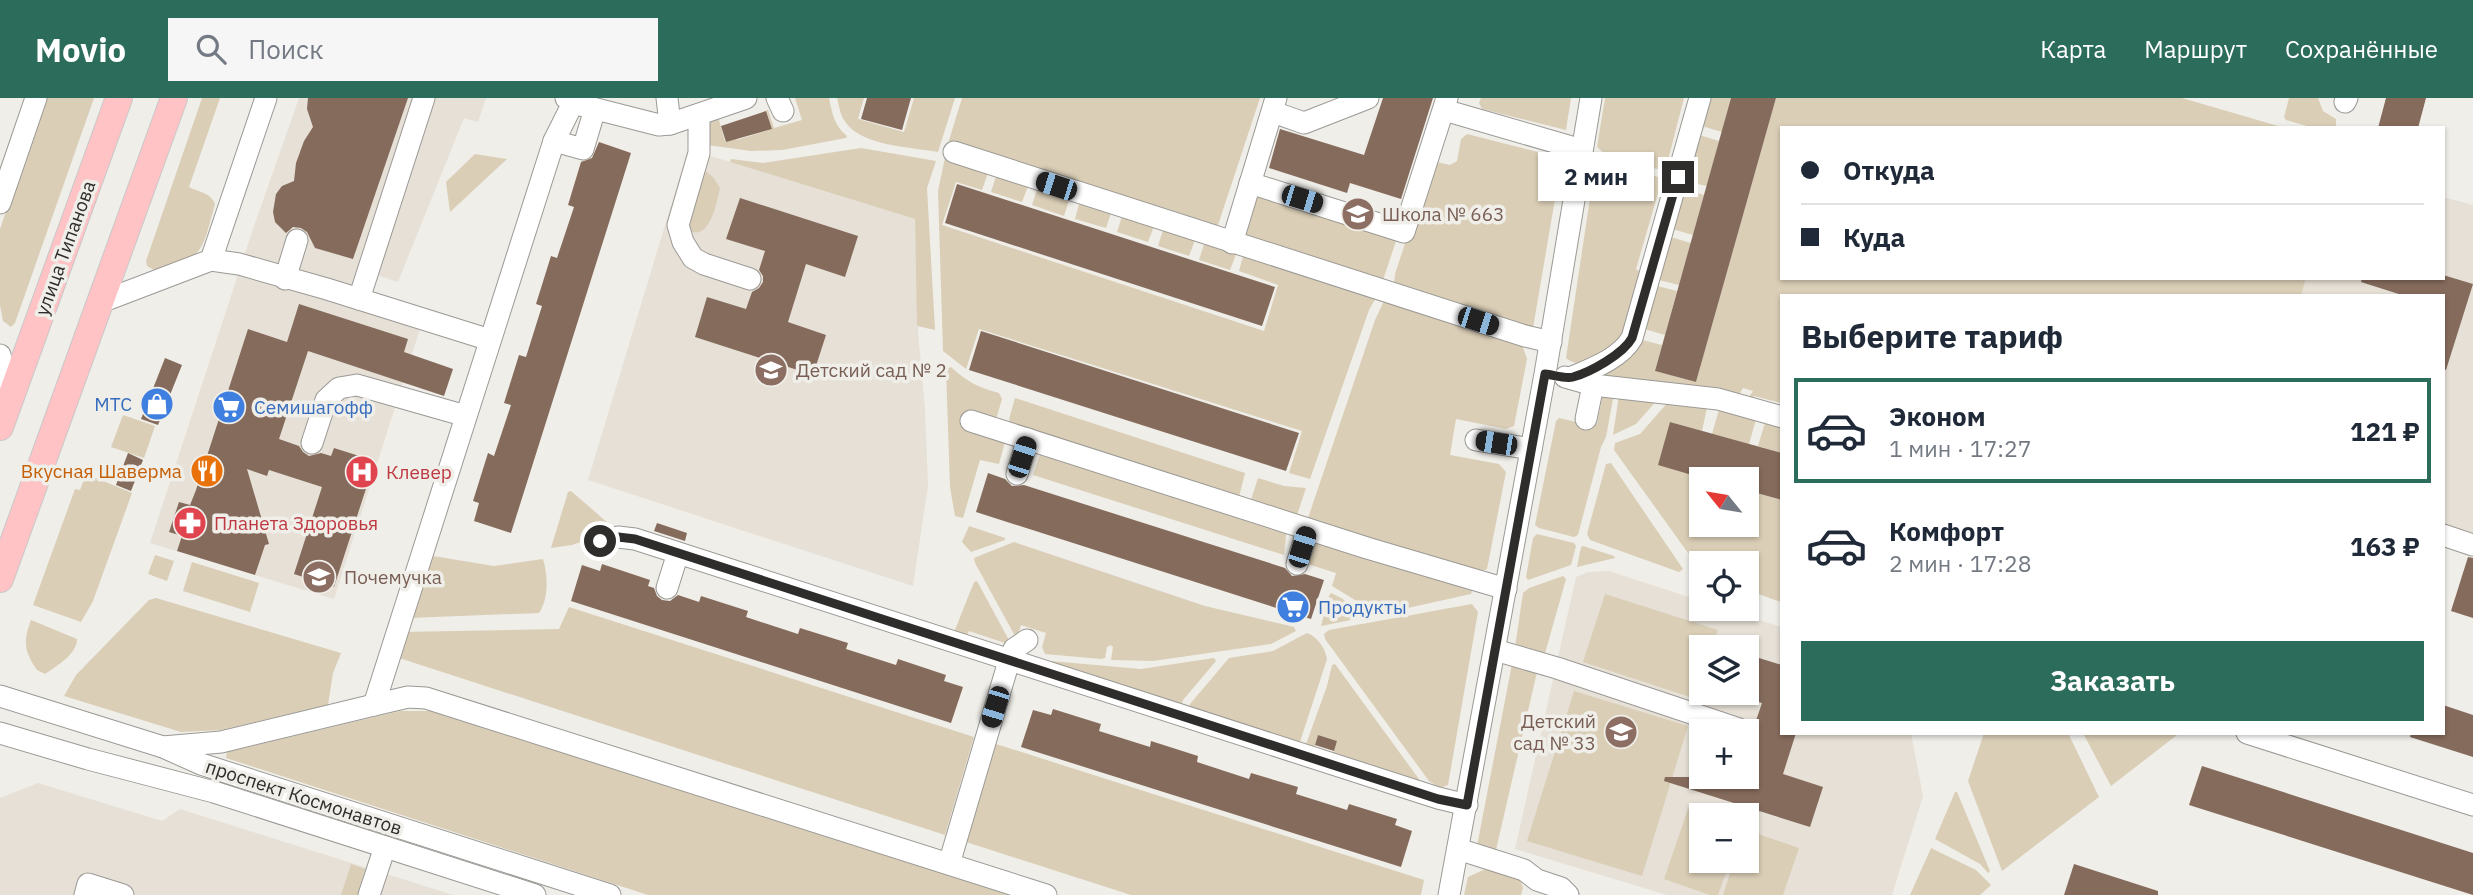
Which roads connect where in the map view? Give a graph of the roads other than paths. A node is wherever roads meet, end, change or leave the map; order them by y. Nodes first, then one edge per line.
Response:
1 (36, 98) edge
2 (120, 98) edge
3 (174, 98) edge
4 (266, 98) edge
5 (424, 98) edge
6 (667, 98) edge
7 (746, 98) edge
8 (1367, 98) edge
9 (1591, 98) edge
10 (1700, 98) edge
11 (569, 100) edge
12 (1446, 104) edge
13 (1274, 105) edge
14 (595, 109) junction
15 (699, 115) junction
16 (670, 124) junction
17 (554, 141) junction
18 (1582, 150) junction
19 (954, 152) dead end
20 (1251, 183) junction
21 (0, 203) edge
22 (297, 240) dead end
23 (1232, 243) junction
24 (211, 260) junction
25 (285, 279) junction
26 (750, 279) dead end
27 (359, 299) junction
28 (100, 302) junction
29 (490, 340) junction
30 (1551, 342) junction
31 (0, 355) edge
32 (1545, 374) junction
33 (1583, 378) junction
34 (11, 397) junction
35 (466, 416) junction
36 (1780, 416) edge
37 (1586, 419) dead end
38 (971, 421) dead end
39 (0, 427) edge
40 (1028, 439) junction
41 (1476, 440) dead end
42 (312, 443) dead end
43 (1531, 449) junction
44 (1017, 474) dead end
45 (1308, 529) junction
46 (2445, 536) edge
47 (600, 541) dead end
48 (2473, 545) edge
49 (678, 553) junction
50 (1297, 564) dead end
51 (0, 579) edge
52 (667, 588) dead end
53 (1506, 589) junction
54 (1027, 640) dead end
55 (1495, 650) junction
56 (1009, 661) junction
57 (0, 696) edge
58 (374, 705) junction
59 (1710, 719) edge
60 (0, 733) edge
61 (2253, 735) edge
62 (163, 747) junction
63 (1467, 805) junction
64 (2473, 805) edge
65 (385, 847) junction
66 (1458, 849) junction
67 (949, 864) junction
68 (1535, 888) edge
69 (532, 894) edge
70 (85, 895) edge
71 (123, 895) edge
72 (369, 895) edge
73 (610, 895) edge
74 (1046, 895) edge
75 (1450, 895) edge
76 (1568, 895) edge

1 - 21 street
2 - 34 main road, улица Типанова
3 - 28 main road
4 - 24 street
5 - 27 street
6 - 16 street
7 - 15 street
8 - 13 street
9 - 18 street
10 - 33 street
11 - 14 street
11 - 17 street
12 - 18 street
12 - 20 street
13 - 20 street
14 - 16 street
14 - 17 street
15 - 16 street
15 - 26 street
17 - 29 street
18 - 30 street
19 - 23 street
20 - 23 street
22 - 25 street
23 - 30 street
24 - 25 street
24 - 28 street
25 - 27 street
27 - 29 street
28 - 51 main road
29 - 35 street
30 - 32 street
31 - 34 street
32 - 33 street
32 - 43 street
33 - 36 street
33 - 37 street
34 - 39 main road, улица Типанова
35 - 42 street
35 - 58 street
38 - 40 street
40 - 44 street
40 - 45 street
41 - 43 street
43 - 53 street
45 - 50 street
45 - 53 street
46 - 48 street
47 - 49 street
49 - 52 street
49 - 56 street
53 - 55 street
54 - 56 street
55 - 59 street
55 - 63 street
56 - 63 street
56 - 67 street
57 - 62 street, проспект Космонавтов
58 - 62 street
58 - 67 street
60 - 65 street, проспект Космонавтов
61 - 64 street
62 - 73 street, проспект Космонавтов
63 - 66 street
65 - 69 street, проспект Космонавтов
65 - 72 street
66 - 68 street
66 - 75 street
67 - 74 street
68 - 76 street
70 - 71 street

